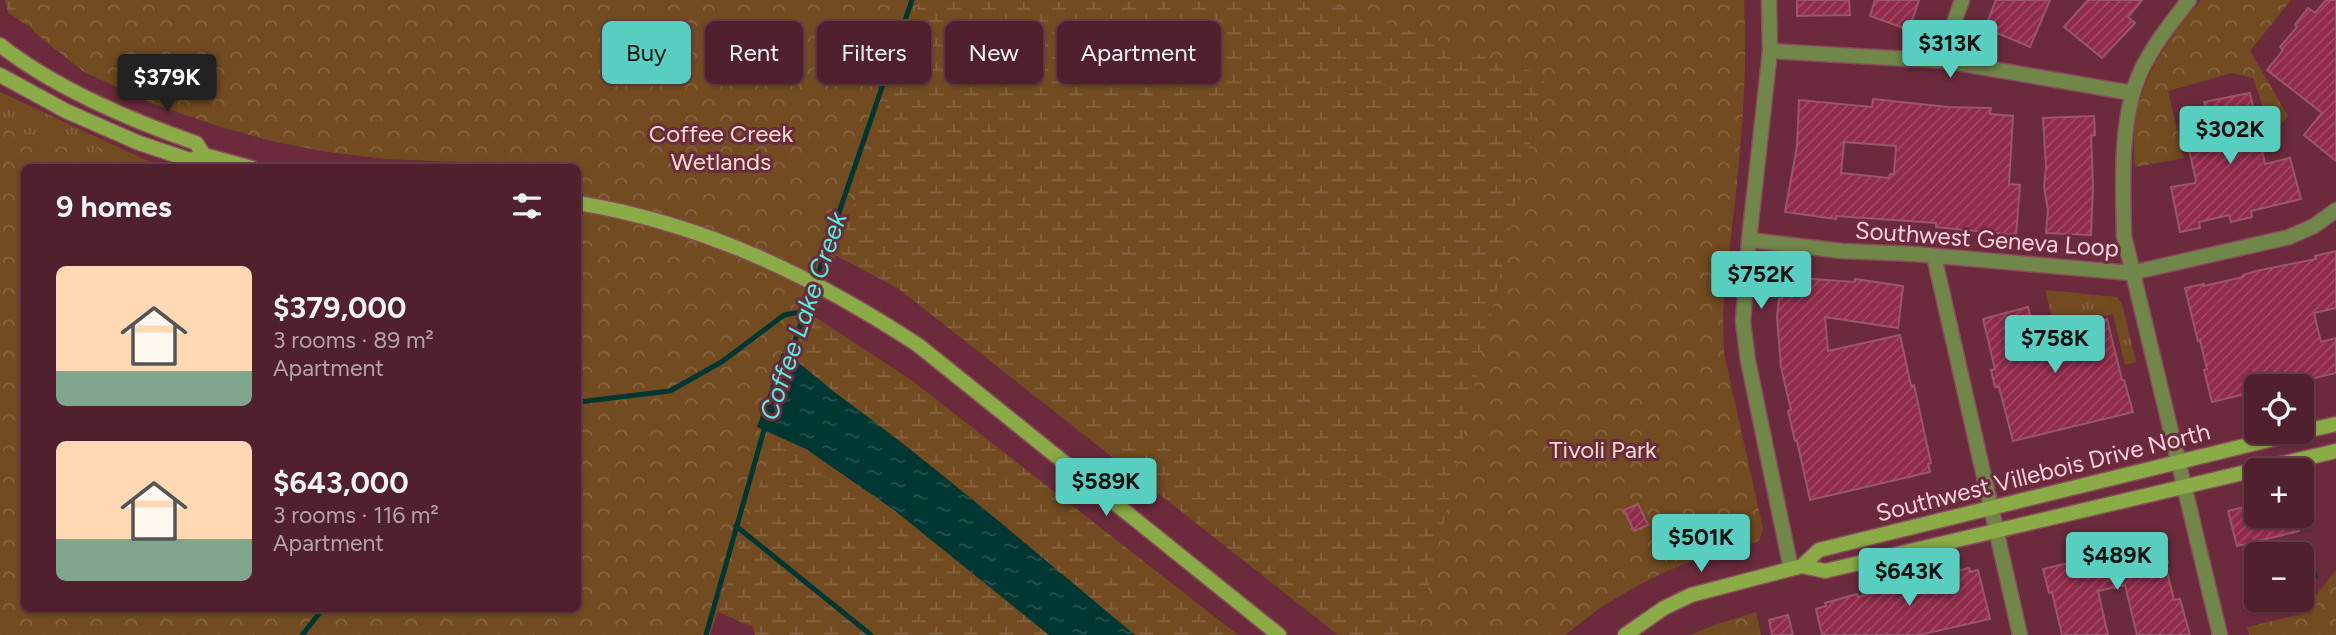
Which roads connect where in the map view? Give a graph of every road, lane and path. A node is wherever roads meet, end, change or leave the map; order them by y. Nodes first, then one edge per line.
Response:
1 (1769, 0) edge
2 (1962, 0) edge
3 (2189, 0) edge
4 (0, 44) edge
5 (1770, 51) junction
6 (1945, 61) junction
7 (0, 75) edge
8 (2132, 93) junction
9 (204, 155) junction
10 (238, 164) edge
11 (581, 204) edge
12 (2336, 210) edge
13 (1749, 240) junction
14 (1934, 256) junction
15 (2131, 273) junction
16 (2336, 424) edge
17 (2314, 429) edge
18 (2251, 444) edge
19 (2336, 451) edge
20 (2179, 461) junction
21 (2185, 487) junction
22 (1990, 508) junction
23 (1996, 532) junction
24 (1796, 567) junction
25 (1279, 635) edge
26 (1625, 635) edge
27 (2020, 635) edge
28 (2220, 635) edge

1 - 5 street
2 - 6 street
3 - 8 street
4 - 9 main road
5 - 6 street
5 - 13 street
6 - 8 street
7 - 9 main road
8 - 15 street
9 - 10 main road
11 - 25 main road
12 - 15 street, Southwest Geneva Loop
13 - 14 street, Southwest Geneva Loop
13 - 24 street
14 - 15 street, Southwest Geneva Loop
14 - 22 street
15 - 20 street
16 - 17 main road, Southwest Villebois Drive North
18 - 20 main road, Southwest Villebois Drive North
19 - 21 main road, Southwest Villebois Drive North
20 - 21 street
20 - 22 main road, Southwest Villebois Drive North
21 - 23 main road, Southwest Villebois Drive North
21 - 28 street
22 - 23 street
22 - 24 main road, Southwest Villebois Drive North
23 - 24 main road, Southwest Villebois Drive North
23 - 27 street
24 - 26 main road, Southwest Villebois Drive North

